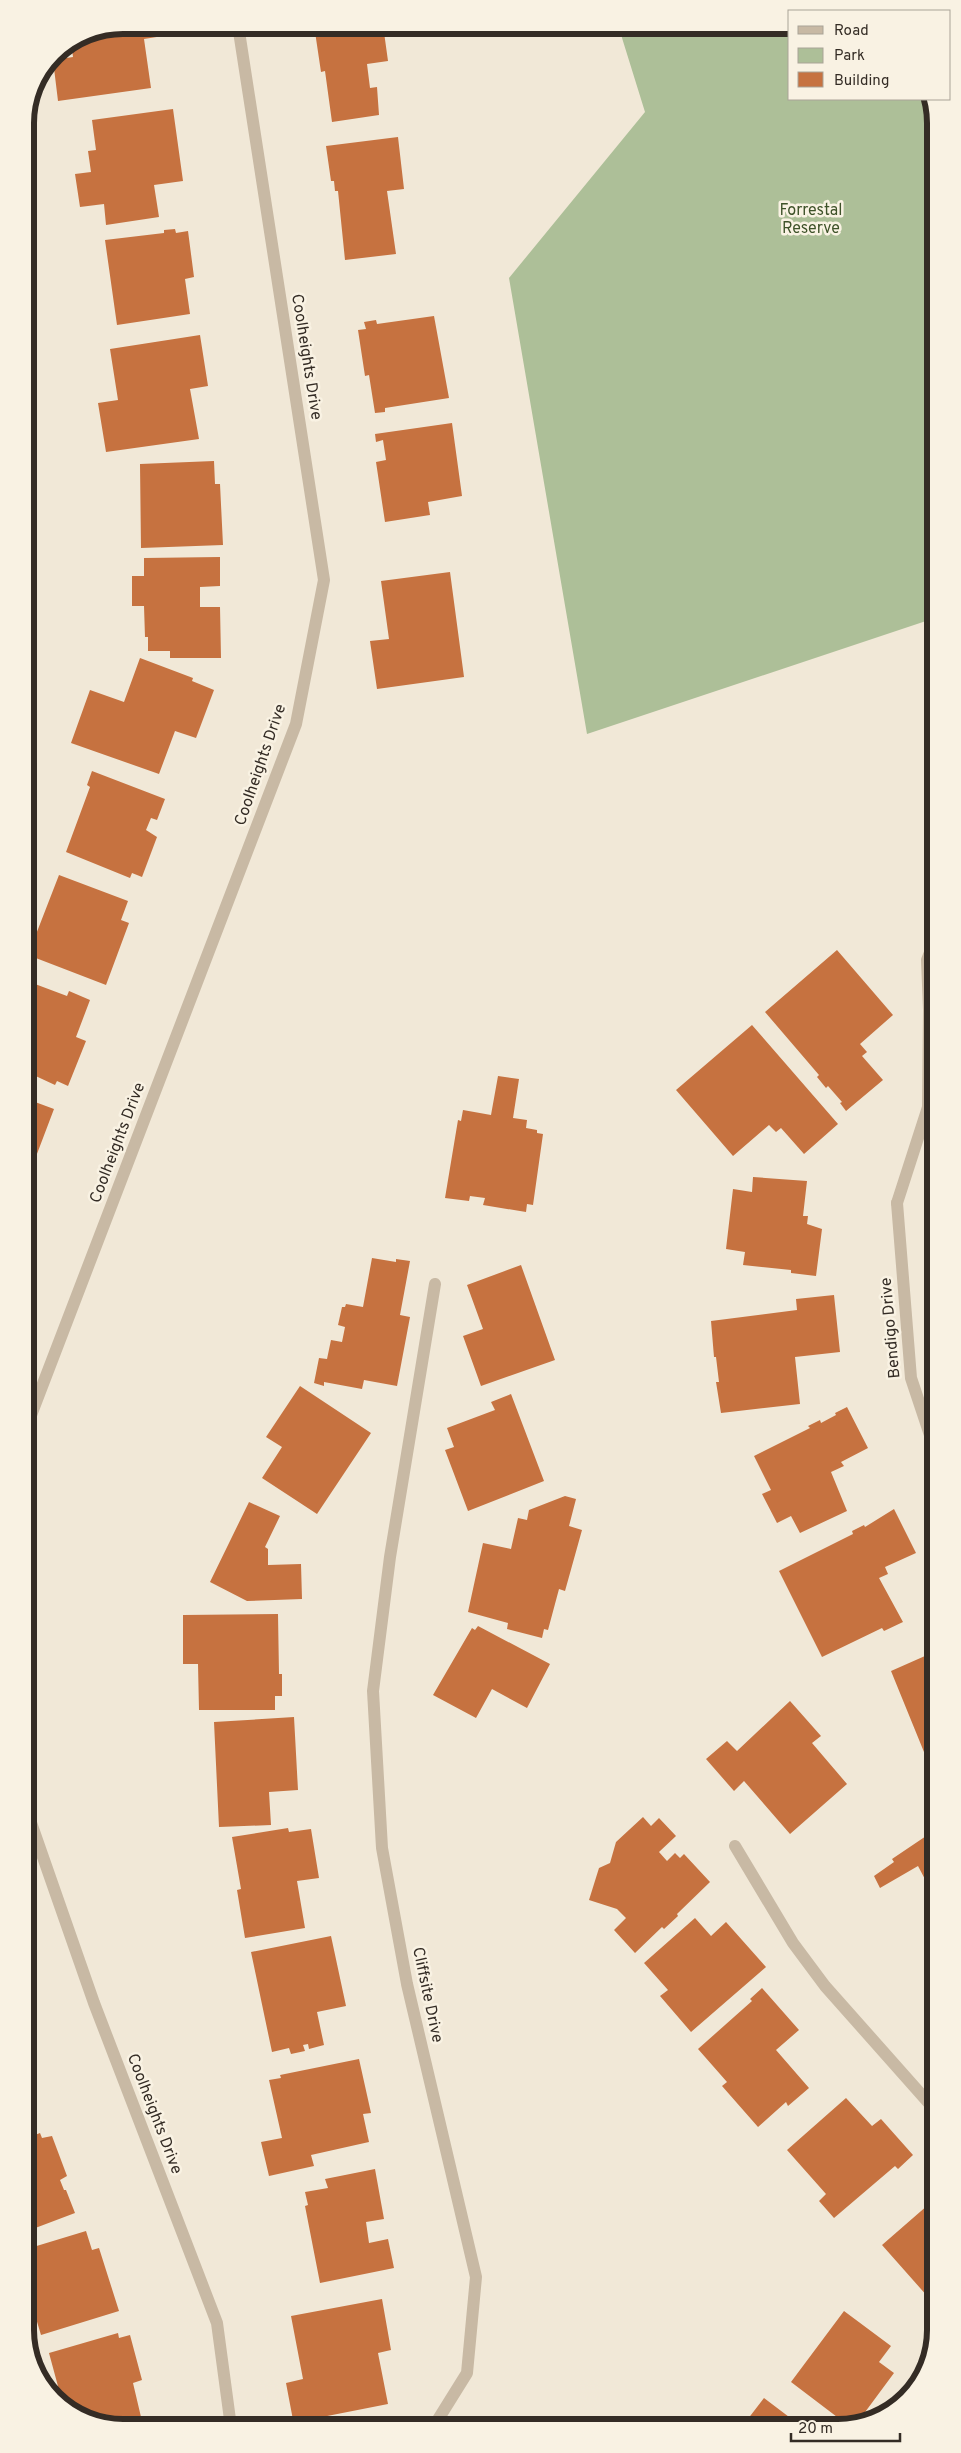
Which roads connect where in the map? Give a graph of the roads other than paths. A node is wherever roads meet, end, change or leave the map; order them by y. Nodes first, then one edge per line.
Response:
1 (239, 34) edge
2 (927, 1111) edge
3 (435, 1284) dead end
4 (34, 1407) edge
5 (927, 1426) edge
6 (34, 1831) edge
7 (735, 1846) dead end
8 (927, 2100) edge
9 (230, 2419) edge
10 (438, 2419) edge

1 - 4 street, Coolheights Drive
2 - 5 street, Bendigo Drive
3 - 10 street, Cliffsite Drive
6 - 9 street, Coolheights Drive
7 - 8 street

